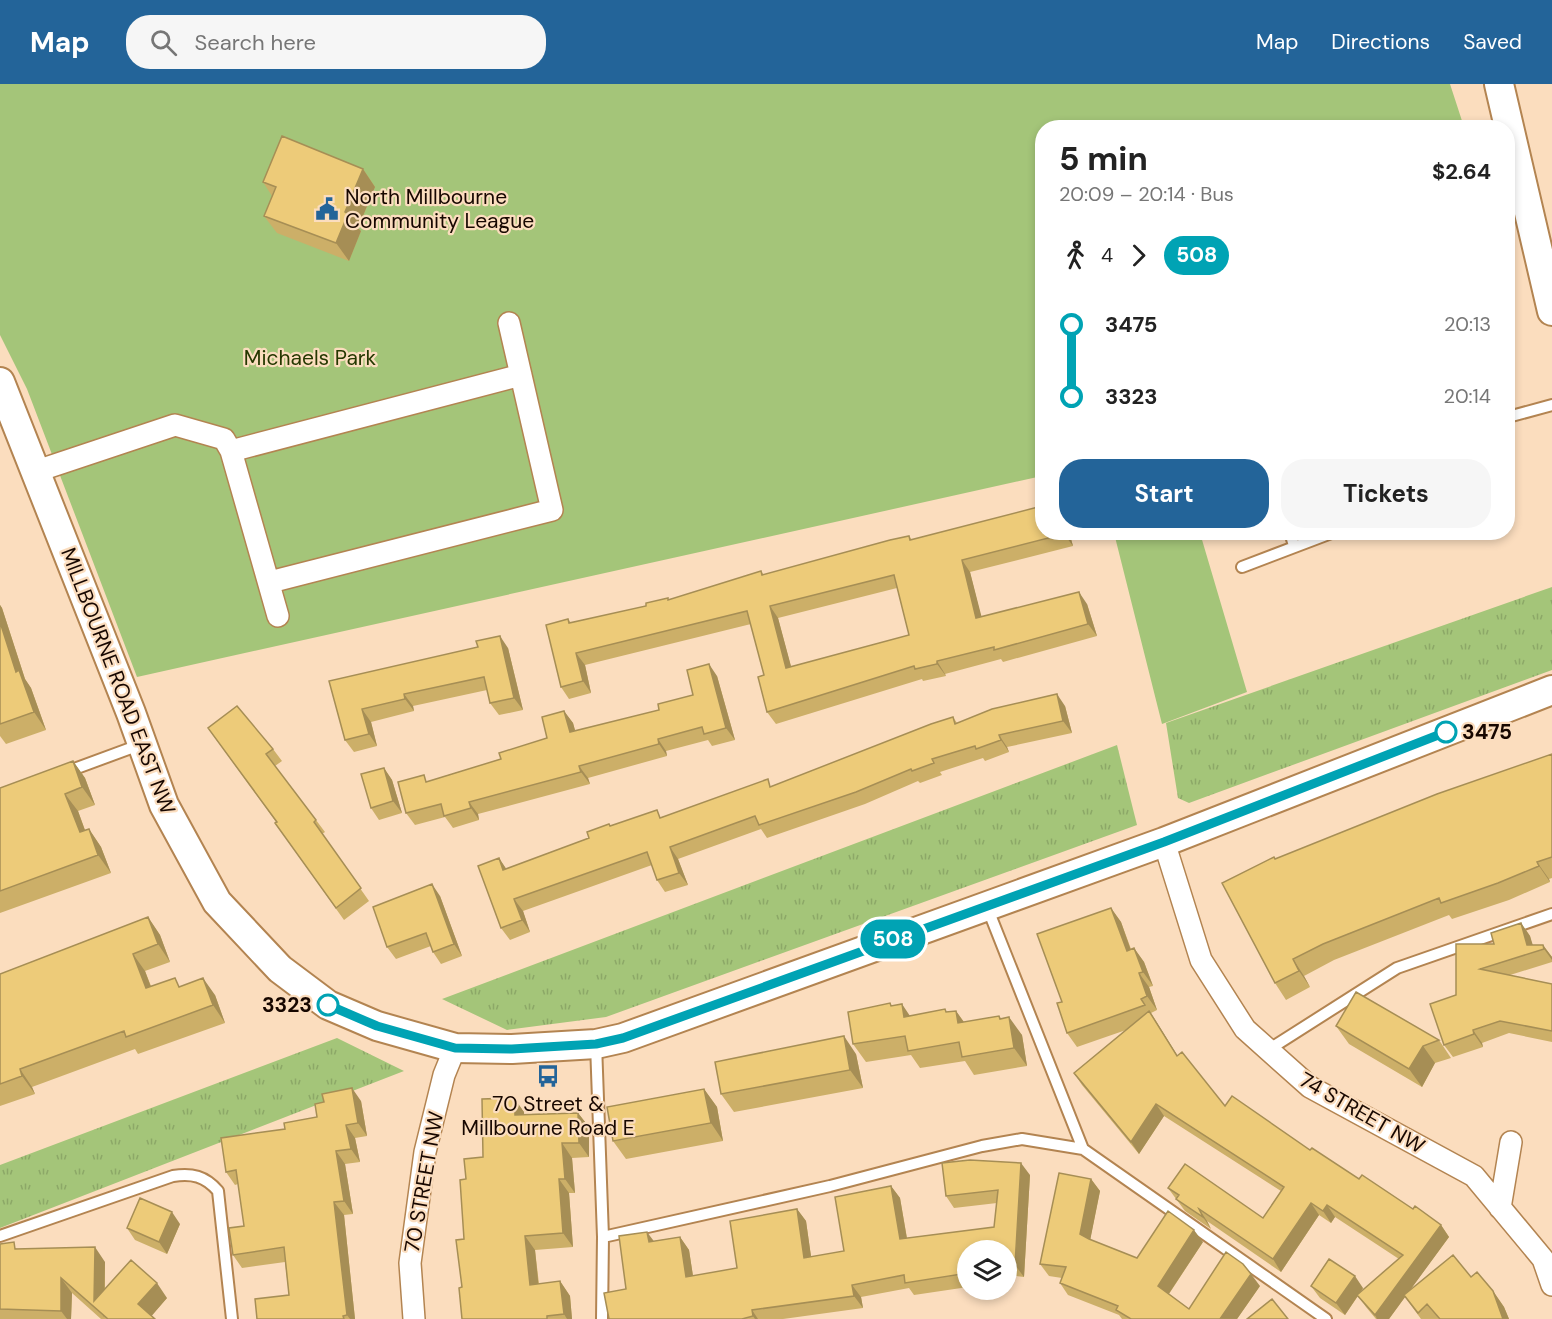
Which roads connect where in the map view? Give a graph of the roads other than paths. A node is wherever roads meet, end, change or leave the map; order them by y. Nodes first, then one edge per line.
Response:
1 (1499, 84) edge
2 (1507, 120) edge
3 (1515, 153) edge
4 (1552, 311) edge
5 (508, 323) dead end
6 (520, 375) junction
7 (0, 382) edge
8 (1552, 405) edge
9 (1515, 415) edge
10 (231, 452) junction
11 (37, 471) junction
12 (1292, 540) edge
13 (1311, 540) edge
14 (1294, 546) junction
15 (1242, 567) dead end
16 (270, 582) junction
17 (278, 616) dead end
18 (1552, 690) edge
19 (142, 744) junction
20 (55, 777) edge
21 (1164, 842) junction
22 (986, 905) junction
23 (1552, 914) edge
24 (596, 1044) junction
25 (455, 1048) junction
26 (1268, 1050) junction
27 (1511, 1142) dead end
28 (1083, 1149) junction
29 (1500, 1208) junction
30 (0, 1236) edge
31 (603, 1237) junction
32 (1552, 1285) edge
33 (232, 1319) edge
34 (414, 1319) edge
35 (602, 1319) edge
36 (1326, 1319) edge

1 - 2 street
3 - 4 street
5 - 6 street
6 - 10 street
6 - 16 street
7 - 11 street, MILLBOURNE ROAD EAST NW
8 - 9 lane
10 - 11 street
10 - 16 street
11 - 19 street, MILLBOURNE ROAD EAST NW
12 - 14 lane
13 - 14 lane
14 - 15 lane
16 - 17 street
18 - 21 street, MILLBOURNE ROAD EAST NW
19 - 20 lane
19 - 25 street, MILLBOURNE ROAD EAST NW
21 - 22 street, MILLBOURNE ROAD EAST NW
21 - 26 street, 74 STREET NW
22 - 24 street, MILLBOURNE ROAD EAST NW
22 - 28 lane
23 - 26 lane
24 - 25 street, MILLBOURNE ROAD EAST NW
24 - 31 lane
25 - 34 street, 70 STREET NW
26 - 29 street, 74 STREET NW
27 - 29 street
28 - 31 lane
28 - 36 lane
29 - 32 street, 74 STREET NW
30 - 33 lane
31 - 35 lane

